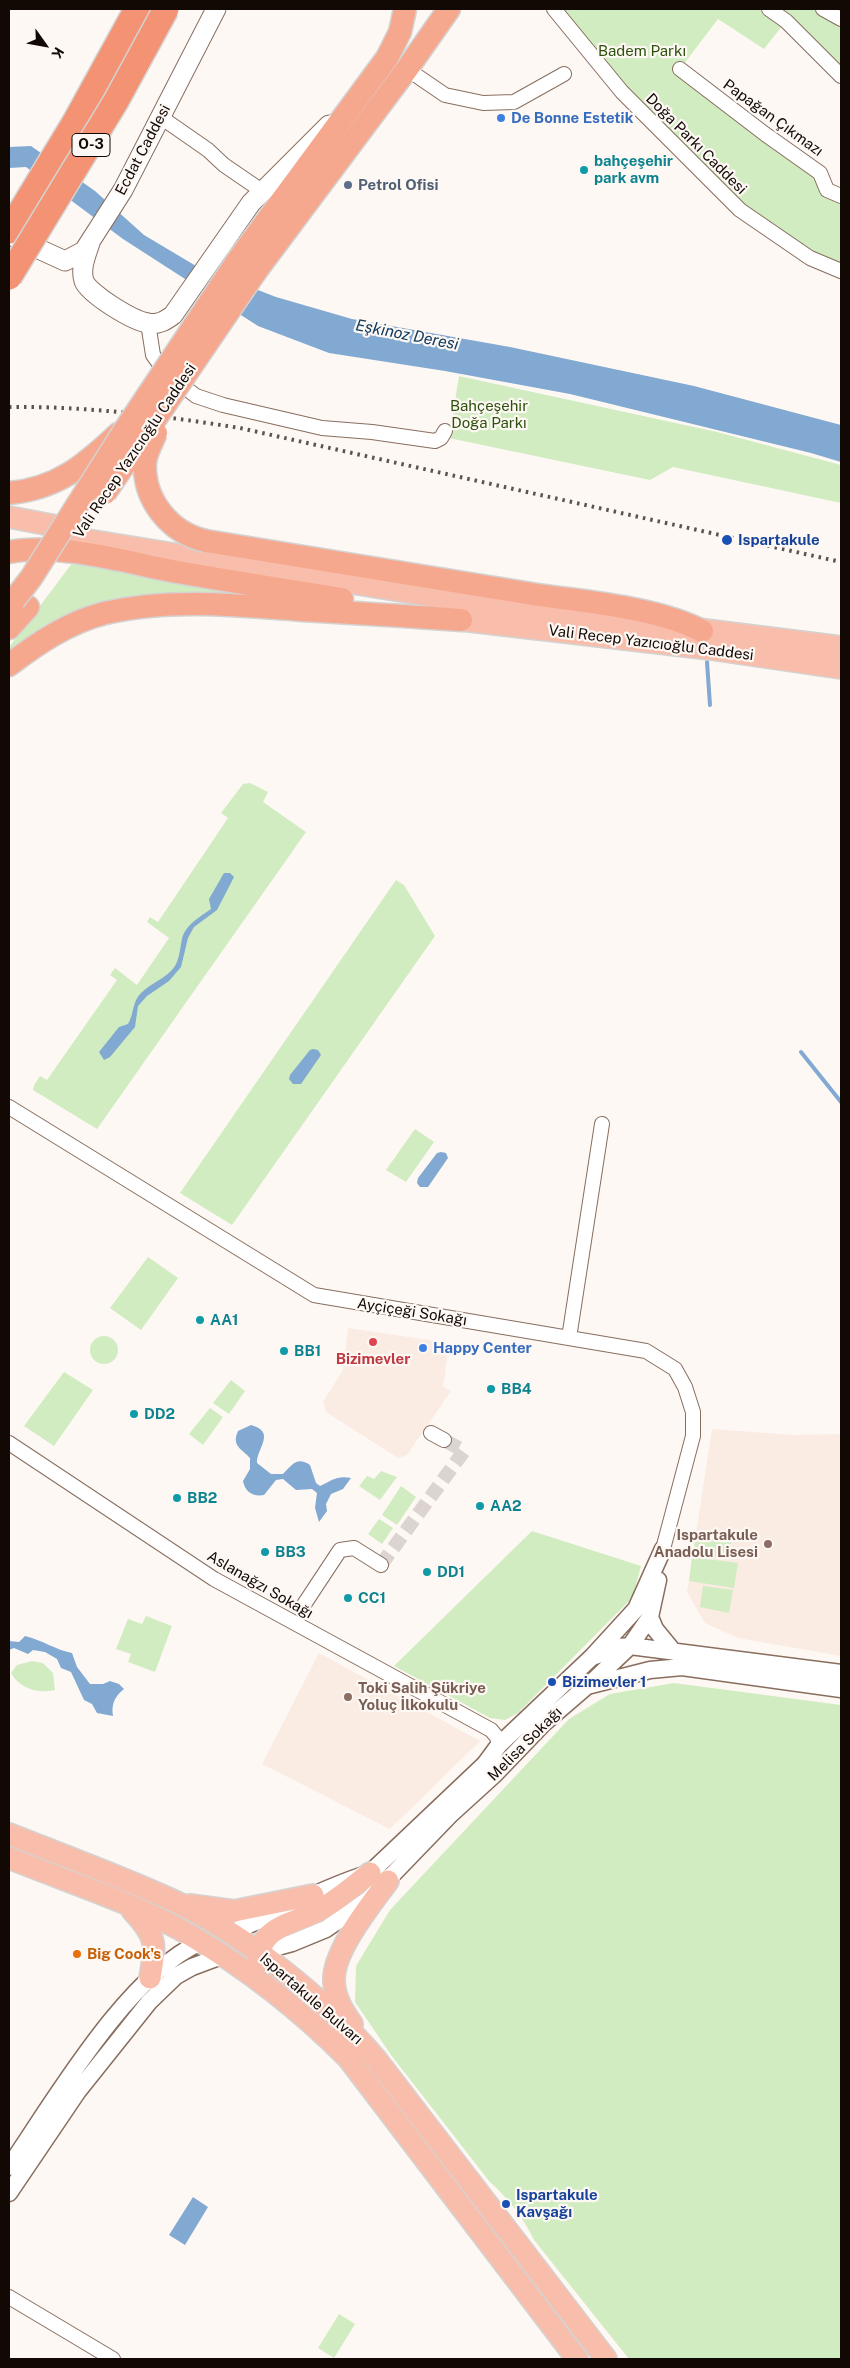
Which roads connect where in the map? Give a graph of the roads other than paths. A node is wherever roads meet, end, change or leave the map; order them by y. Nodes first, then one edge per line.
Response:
1 (137, 9) edge
2 (166, 9) edge
3 (205, 9) edge
4 (216, 9) edge
5 (449, 9) edge
6 (554, 9) edge
7 (769, 9) edge
8 (823, 9) edge
9 (402, 14) edge
10 (841, 19) edge
11 (680, 69) dead end
12 (407, 70) junction
13 (564, 74) dead end
14 (841, 76) edge
15 (365, 88) junction
16 (162, 118) junction
17 (118, 187) junction
18 (262, 190) junction
19 (841, 196) edge
20 (9, 231) edge
21 (90, 235) junction
22 (9, 236) edge
23 (247, 266) junction
24 (841, 271) edge
25 (9, 277) edge
26 (148, 323) junction
27 (178, 390) junction
28 (128, 425) junction
29 (445, 431) dead end
30 (9, 493) edge
31 (9, 517) edge
32 (9, 538) edge
33 (82, 540) junction
34 (9, 552) edge
35 (17, 604) edge
36 (461, 620) junction
37 (9, 628) edge
38 (702, 631) junction
39 (841, 647) edge
40 (9, 665) edge
41 (841, 668) edge
42 (9, 1107) edge
43 (602, 1124) dead end
44 (569, 1338) junction
45 (9, 1443) edge
46 (663, 1549) junction
47 (381, 1566) dead end
48 (303, 1606) dead end
49 (650, 1617) junction
50 (630, 1646) junction
51 (673, 1651) junction
52 (593, 1656) junction
53 (841, 1672) edge
54 (587, 1686) junction
55 (841, 1689) edge
56 (499, 1745) junction
57 (9, 1834) edge
58 (9, 1858) edge
59 (379, 1877) junction
60 (312, 1895) junction
61 (174, 1902) junction
62 (128, 1907) junction
63 (229, 1933) junction
64 (201, 1942) junction
65 (259, 1952) junction
66 (224, 1956) junction
67 (150, 1978) junction
68 (261, 1982) junction
69 (368, 2050) junction
70 (9, 2167) edge
71 (9, 2193) edge
72 (9, 2297) edge
73 (113, 2359) edge
74 (577, 2359) edge
75 (606, 2359) edge

1 - 20 highway, O-3
2 - 25 highway, O-3, bridge
3 - 17 main road, Ecdat Caddesi
4 - 16 main road, Ecdat Caddesi
5 - 12 highway
6 - 24 street, Doğa Parkı Caddesi
7 - 14 street
8 - 10 street
9 - 15 highway
11 - 19 street, Papağan Çıkmazı
12 - 13 street
12 - 23 highway
15 - 18 main road
15 - 23 highway
16 - 17 main road, Ecdat Caddesi
16 - 18 street
17 - 21 main road, Ecdat Caddesi
18 - 26 main road
21 - 22 main road, Ecdat Caddesi
21 - 26 main road
23 - 27 highway, Vali Recep Yazıcıoğlu Caddesi, bridge
23 - 28 highway, Vali Recep Yazıcıoğlu Caddesi, bridge
26 - 29 street
27 - 35 highway, Vali Recep Yazıcıoğlu Caddesi, bridge
27 - 38 highway, bridge
28 - 30 highway, bridge
28 - 35 highway, Vali Recep Yazıcıoğlu Caddesi, bridge
31 - 33 main road, Vali Recep Yazıcıoğlu Caddesi
32 - 33 highway
33 - 38 main road, Vali Recep Yazıcıoğlu Caddesi
34 - 36 highway
35 - 37 highway, Vali Recep Yazıcıoğlu Caddesi
36 - 40 highway
36 - 41 main road, Vali Recep Yazıcıoğlu Caddesi
38 - 39 main road, Vali Recep Yazıcıoğlu Caddesi
42 - 44 street, Ayçiçeği Sokağı
43 - 44 street
44 - 46 street, Ayçiçeği Sokağı
45 - 56 street, Aslanağzı Sokağı
46 - 49 street, Ayçiçeği Sokağı
46 - 52 street, Ayçiçeği Sokağı
47 - 48 street
49 - 50 street, Ayçiçeği Sokağı
49 - 51 street
50 - 51 street
50 - 52 street
50 - 54 street, Ayçiçeği Sokağı
51 - 53 street
52 - 56 street, Melisa Sokağı
54 - 55 street, Melisa Sokağı
54 - 59 street, Melisa Sokağı
56 - 59 street, Melisa Sokağı
57 - 61 main road, Ispartakule Bulvarı
58 - 62 main road, Ispartakule Bulvarı
59 - 60 street, Melisa Sokağı
59 - 65 main road
59 - 69 main road
60 - 61 main road
60 - 63 street, Melisa Sokağı
61 - 63 main road, Ispartakule Bulvarı
62 - 64 main road, Ispartakule Bulvarı
62 - 67 main road
63 - 64 main road
63 - 65 main road, Ispartakule Bulvarı
64 - 66 main road, Ispartakule Bulvarı
64 - 67 street
65 - 66 main road
65 - 68 main road
65 - 69 main road, Ispartakule Bulvarı
66 - 68 main road, Ispartakule Bulvarı
66 - 71 street
67 - 70 street
68 - 74 main road, Ispartakule Bulvarı
69 - 75 main road, Ispartakule Bulvarı
72 - 73 street

